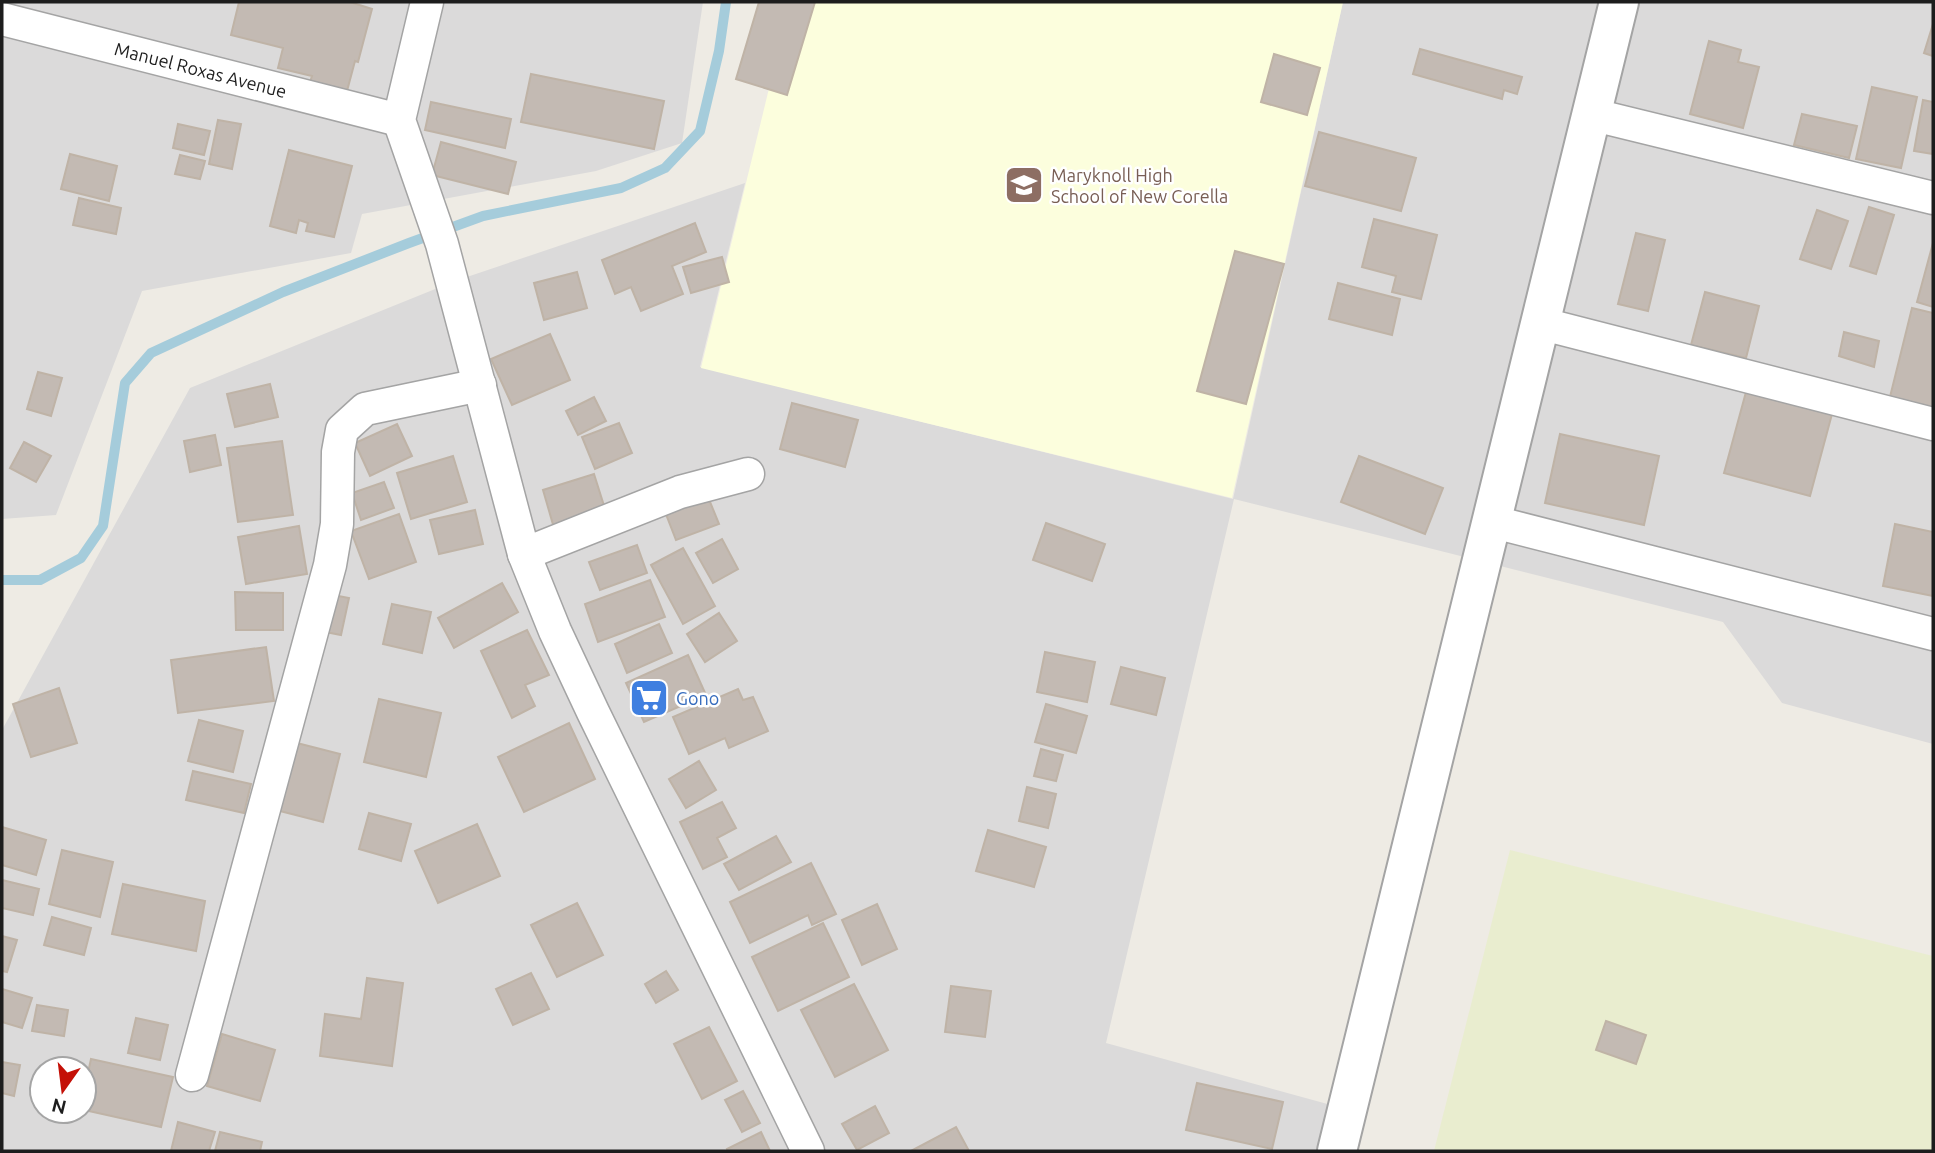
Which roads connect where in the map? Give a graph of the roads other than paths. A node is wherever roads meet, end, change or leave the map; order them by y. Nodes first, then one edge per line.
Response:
1 (427, 2) edge
2 (1619, 2) edge
3 (2, 19) edge
4 (1590, 114) junction
5 (399, 120) junction
6 (1933, 198) edge
7 (1539, 323) junction
8 (480, 385) junction
9 (1933, 424) edge
10 (748, 474) dead end
11 (1490, 521) junction
12 (524, 554) junction
13 (1933, 634) edge
14 (192, 1075) dead end
15 (808, 1151) edge
16 (1337, 1151) edge

1 - 5 street
2 - 4 street
3 - 5 street, Manuel Roxas Avenue
4 - 6 street
4 - 7 street
5 - 8 street
7 - 9 street
7 - 11 street
8 - 12 street
8 - 14 street
10 - 12 street
11 - 13 street
11 - 16 street
12 - 15 street

